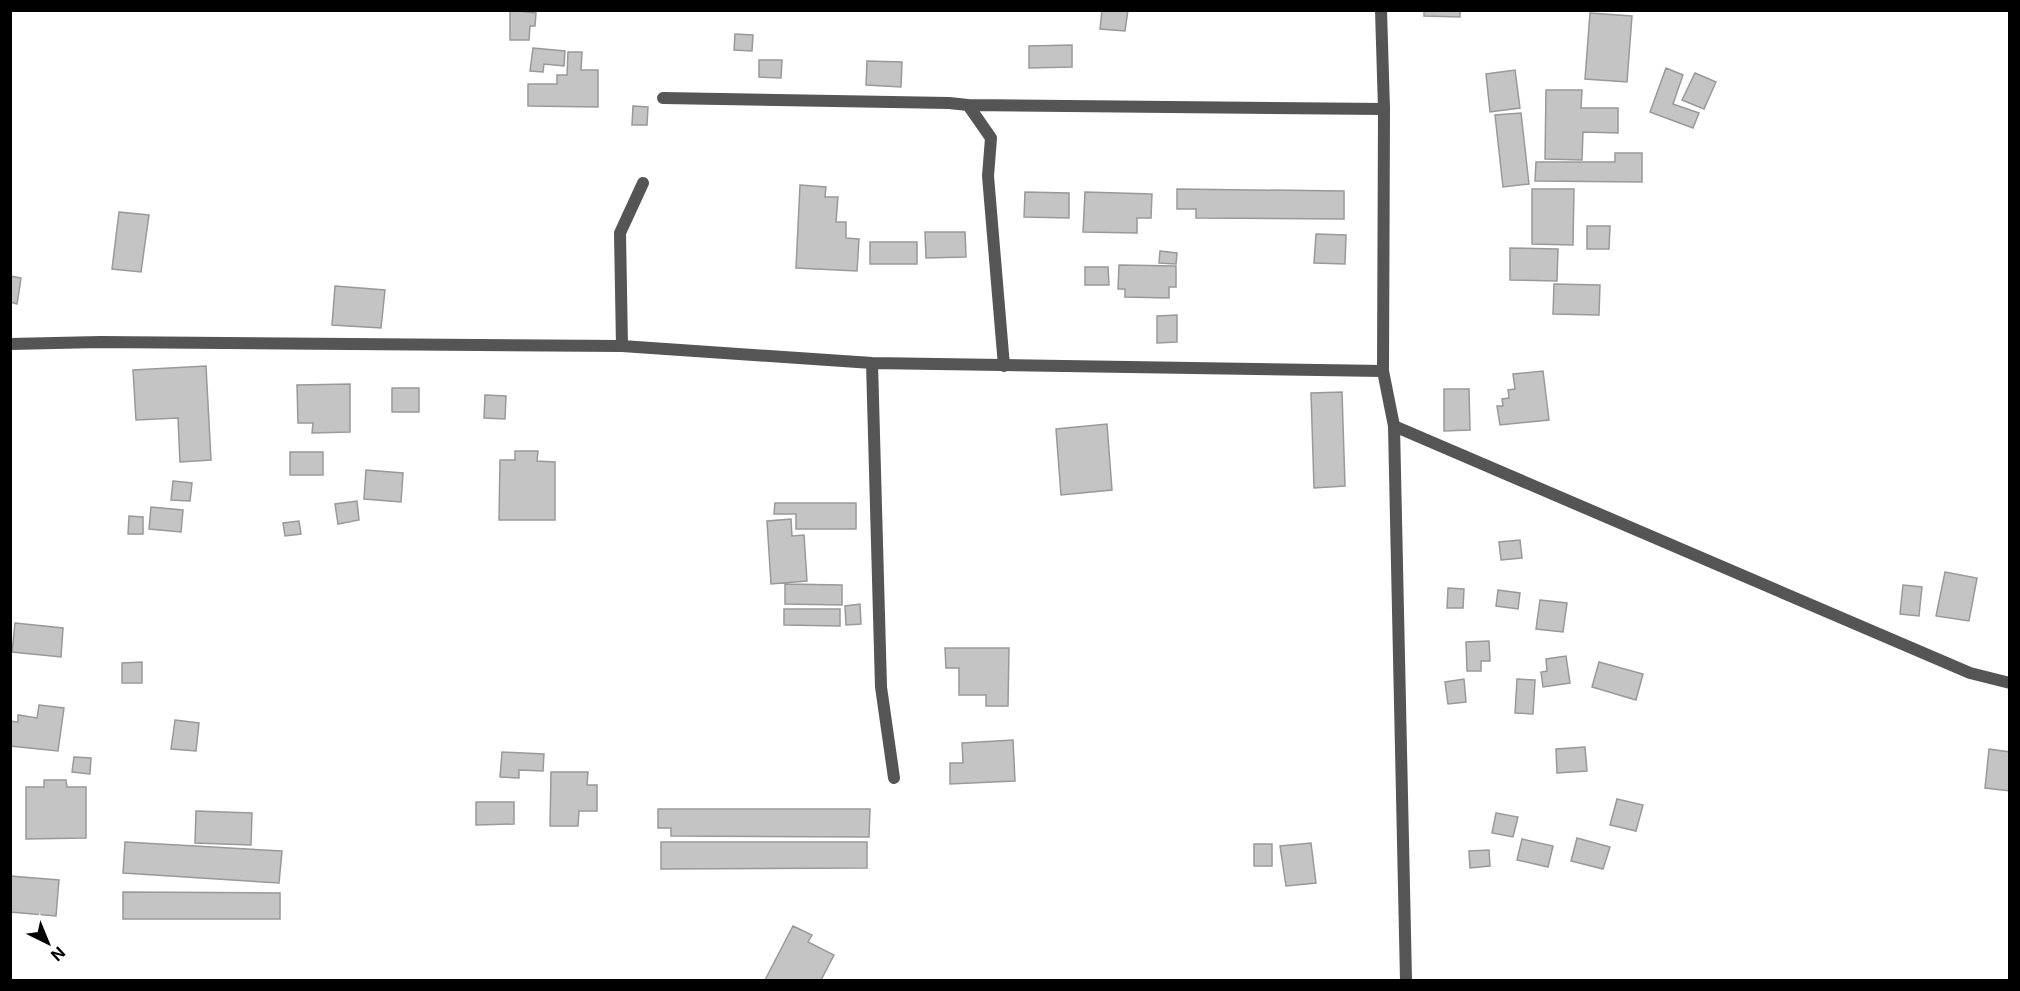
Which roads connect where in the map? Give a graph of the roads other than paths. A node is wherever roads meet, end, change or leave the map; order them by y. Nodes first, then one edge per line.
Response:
1 (1381, 10) edge
2 (663, 98) dead end
3 (968, 105) junction
4 (1384, 109) junction
5 (643, 183) dead end
6 (10, 344) edge
7 (622, 346) junction
8 (872, 363) junction
9 (1004, 366) junction
10 (1383, 371) junction
11 (1394, 426) junction
12 (2010, 683) edge
13 (894, 778) dead end
14 (1406, 981) edge

1 - 4 street
2 - 3 street
3 - 4 street
3 - 9 street
4 - 10 street
5 - 7 street
6 - 7 street
7 - 8 street
8 - 9 street
8 - 13 street
9 - 10 street
10 - 11 street
11 - 12 street
11 - 14 street

